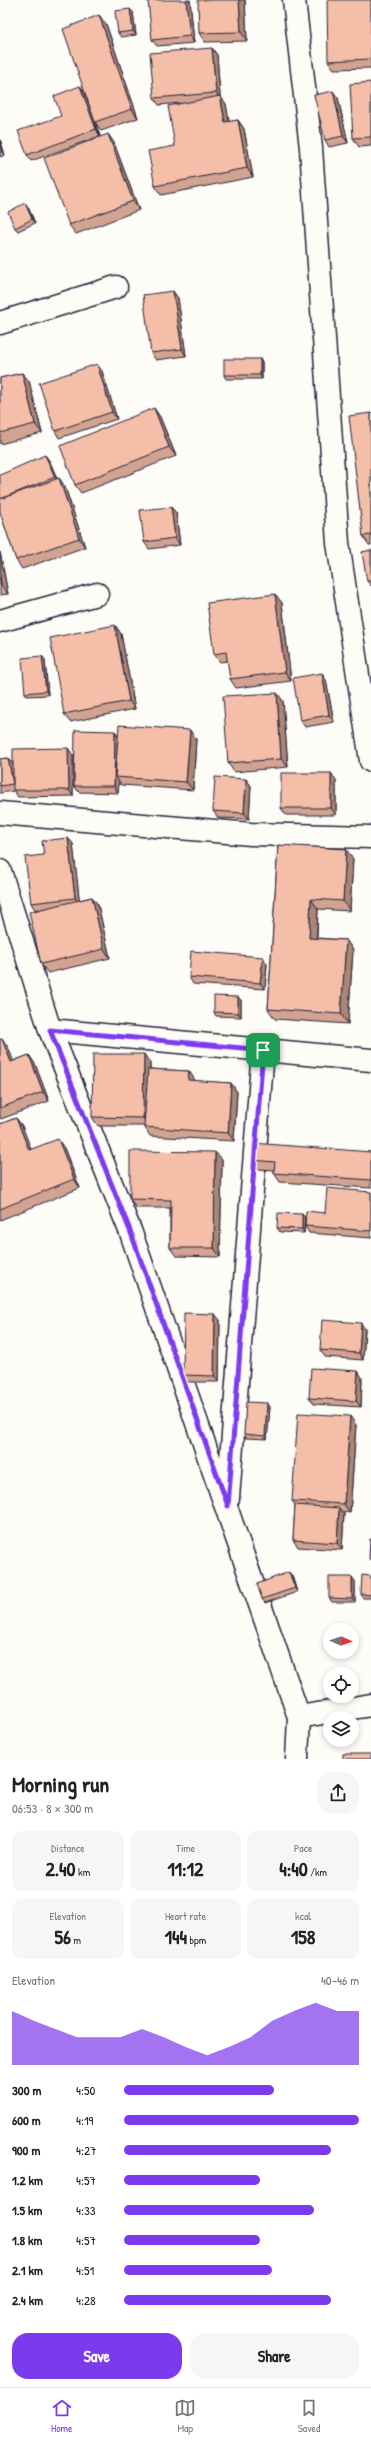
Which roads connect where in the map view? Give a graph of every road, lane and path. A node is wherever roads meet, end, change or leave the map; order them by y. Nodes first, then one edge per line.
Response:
1 (294, 0) edge
2 (116, 287) dead end
3 (0, 323) edge
4 (96, 594) dead end
5 (0, 620) edge
6 (371, 761) edge
7 (0, 813) edge
8 (371, 837) edge
9 (0, 871) edge
10 (50, 1030) junction
11 (263, 1050) junction
12 (371, 1060) edge
13 (228, 1506) junction
14 (371, 1705) edge
15 (299, 1717) junction
16 (297, 1759) edge

1 - 6 street
2 - 3 street
4 - 5 street
7 - 8 street
9 - 10 street
10 - 11 street
10 - 13 street
11 - 12 street
11 - 13 street
13 - 15 street
14 - 15 street
15 - 16 street

